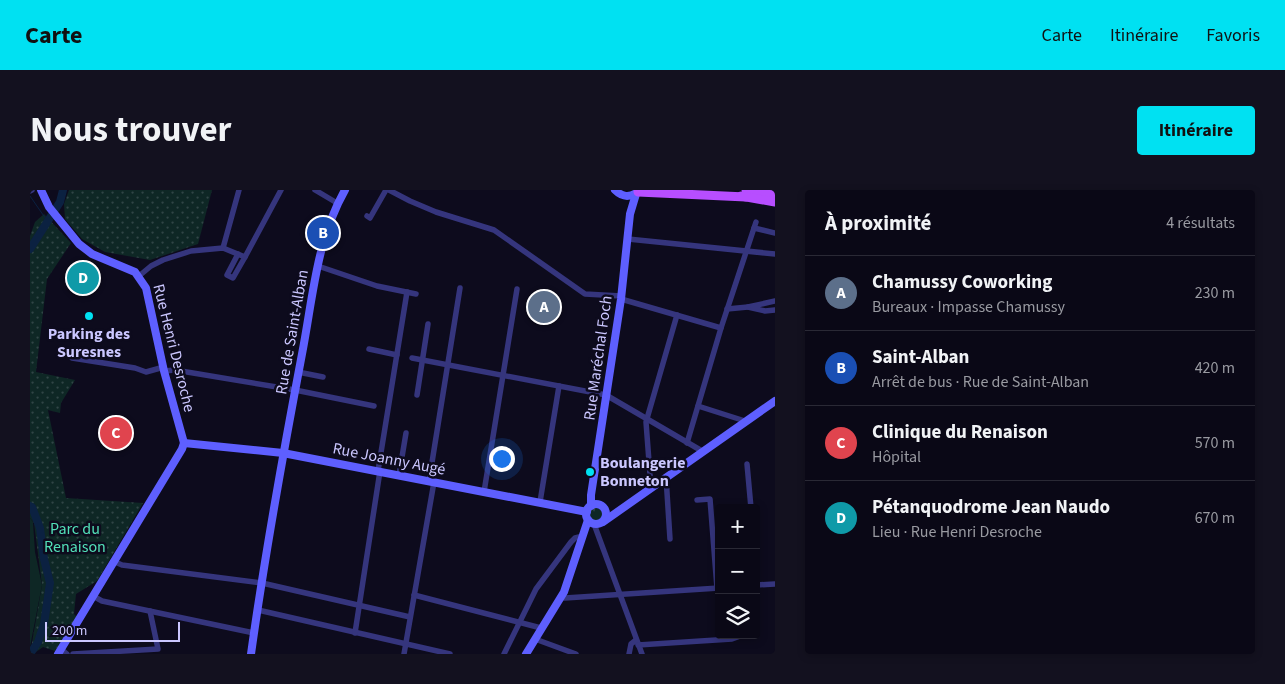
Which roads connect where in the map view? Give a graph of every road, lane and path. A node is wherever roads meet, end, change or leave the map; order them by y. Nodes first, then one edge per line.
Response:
1 (41, 190) edge
2 (239, 190) edge
3 (281, 190) edge
4 (315, 190) edge
5 (345, 190) edge
6 (388, 190) edge
7 (615, 190) edge
8 (688, 190) edge
9 (769, 190) edge
10 (638, 192) edge
11 (775, 193) edge
12 (746, 194) edge
13 (624, 196) junction
14 (775, 202) edge
15 (337, 203) junction
16 (630, 214) junction
17 (367, 216) dead end
18 (775, 233) edge
19 (628, 239) junction
20 (223, 248) junction
21 (748, 250) junction
22 (238, 254) junction
23 (775, 254) edge
24 (244, 257) junction
25 (318, 266) junction
26 (139, 276) junction
27 (460, 288) dead end
28 (517, 289) dead end
29 (407, 292) junction
30 (416, 294) dead end
31 (621, 298) junction
32 (775, 301) edge
33 (748, 307) junction
34 (727, 309) junction
35 (775, 310) edge
36 (677, 315) junction
37 (428, 324) dead end
38 (721, 328) junction
39 (369, 349) dead end
40 (397, 355) junction
41 (72, 358) dead end
42 (412, 358) dead end
43 (422, 360) junction
44 (448, 365) junction
45 (164, 369) junction
46 (298, 372) junction
47 (502, 375) junction
48 (323, 377) dead end
49 (559, 386) junction
50 (295, 390) junction
51 (417, 395) dead end
52 (606, 395) junction
53 (775, 401) edge
54 (374, 406) dead end
55 (698, 406) junction
56 (646, 418) junction
57 (745, 421) junction
58 (406, 433) dead end
59 (184, 443) junction
60 (687, 443) junction
61 (702, 452) junction
62 (283, 453) junction
63 (747, 464) dead end
64 (379, 471) junction
65 (399, 475) junction
66 (666, 477) junction
67 (431, 481) junction
68 (651, 488) junction
69 (484, 492) junction
70 (697, 500) dead end
71 (540, 502) junction
72 (751, 504) edge
73 (589, 509) junction
74 (621, 509) junction
75 (606, 511) junction
76 (591, 522) junction
77 (603, 522) junction
78 (583, 536) junction
79 (670, 539) dead end
80 (715, 555) edge
81 (113, 561) junction
82 (262, 583) junction
83 (775, 584) edge
84 (760, 585) edge
85 (715, 588) edge
86 (619, 594) junction
87 (414, 595) junction
88 (93, 596) junction
89 (561, 596) junction
90 (359, 605) junction
91 (258, 610) junction
92 (150, 611) junction
93 (410, 617) junction
94 (519, 622) junction
95 (541, 628) junction
96 (254, 633) junction
97 (355, 633) junction
98 (535, 639) junction
99 (732, 639) edge
100 (637, 643) junction
101 (406, 644) junction
102 (62, 652) edge
103 (73, 654) edge
104 (251, 654) edge
105 (404, 654) edge
106 (450, 654) edge
107 (504, 654) edge
108 (526, 654) edge
109 (576, 654) edge
110 (629, 654) edge
111 (642, 654) edge

1 - 26 street, Rue Henri Desroche
2 - 20 street
3 - 24 street
4 - 15 street
5 - 15 street, Rue de Saint-Alban
6 - 17 street
6 - 31 street
7 - 13 street
8 - 12 main road
9 - 11 main road
10 - 12 main road
10 - 13 street
10 - 16 street, Rue Maréchal Foch
11 - 12 main road
12 - 14 main road
13 - 16 street, Rue Maréchal Foch
15 - 25 street, Rue de Saint-Alban
16 - 19 street, Rue Maréchal Foch
18 - 21 street
19 - 21 street
19 - 31 street, Rue Maréchal Foch
20 - 22 street
20 - 26 street
21 - 23 street
21 - 34 street
22 - 24 street
22 - 24 street
25 - 29 street
25 - 46 street, Rue de Saint-Alban
26 - 45 street, Rue Henri Desroche
27 - 44 street
28 - 47 street
29 - 30 street
29 - 40 street
31 - 36 street
31 - 52 street, Rue Maréchal Foch
32 - 33 street
33 - 34 street
33 - 35 street
34 - 38 street
36 - 38 street
36 - 56 street
37 - 43 street
38 - 55 street
39 - 40 street
40 - 64 street
41 - 45 street
42 - 43 street
43 - 44 street
43 - 51 street
44 - 47 street
44 - 67 street
45 - 50 street
45 - 59 street, Rue Henri Desroche
46 - 48 street
46 - 50 street, Rue de Saint-Alban
47 - 49 street
47 - 69 street
49 - 52 street
49 - 71 street
50 - 54 street
50 - 62 street, Rue de Saint-Alban
52 - 56 street
52 - 73 street, Rue Maréchal Foch
53 - 57 street
55 - 57 street
55 - 60 street
56 - 60 street
56 - 68 street
57 - 61 street
58 - 65 street
59 - 62 street, Rue Joanny Augé
59 - 81 street
60 - 61 street
61 - 66 street
62 - 64 street, Rue Joanny Augé
62 - 82 street, Rue de Saint-Alban
63 - 72 street
64 - 65 street, Rue Joanny Augé
64 - 90 street
65 - 67 street, Rue Joanny Augé
66 - 68 street
66 - 79 street
67 - 69 street, Rue Joanny Augé
67 - 87 street
68 - 74 street
69 - 71 street, Rue Joanny Augé
70 - 80 street
71 - 73 street, Rue Joanny Augé
73 - 75 street
73 - 76 street
74 - 75 street
74 - 77 street
75 - 77 street
76 - 77 street
76 - 78 street
76 - 86 street
78 - 89 street
78 - 94 street
81 - 82 street
81 - 88 street
82 - 90 street
82 - 91 street, Rue de Saint-Alban
83 - 84 street
85 - 86 street
86 - 89 street
86 - 100 street
87 - 93 street
87 - 94 street
88 - 92 street
88 - 102 street
89 - 95 street
90 - 93 street
90 - 97 street
91 - 96 street, Rue de Saint-Alban
91 - 97 street
92 - 96 street
92 - 103 street
93 - 101 street
94 - 95 street
94 - 107 street
95 - 98 street
96 - 104 street, Rue de Saint-Alban
97 - 101 street
98 - 108 street
98 - 109 street
99 - 100 street
100 - 110 street
100 - 111 street
101 - 105 street
101 - 106 street

